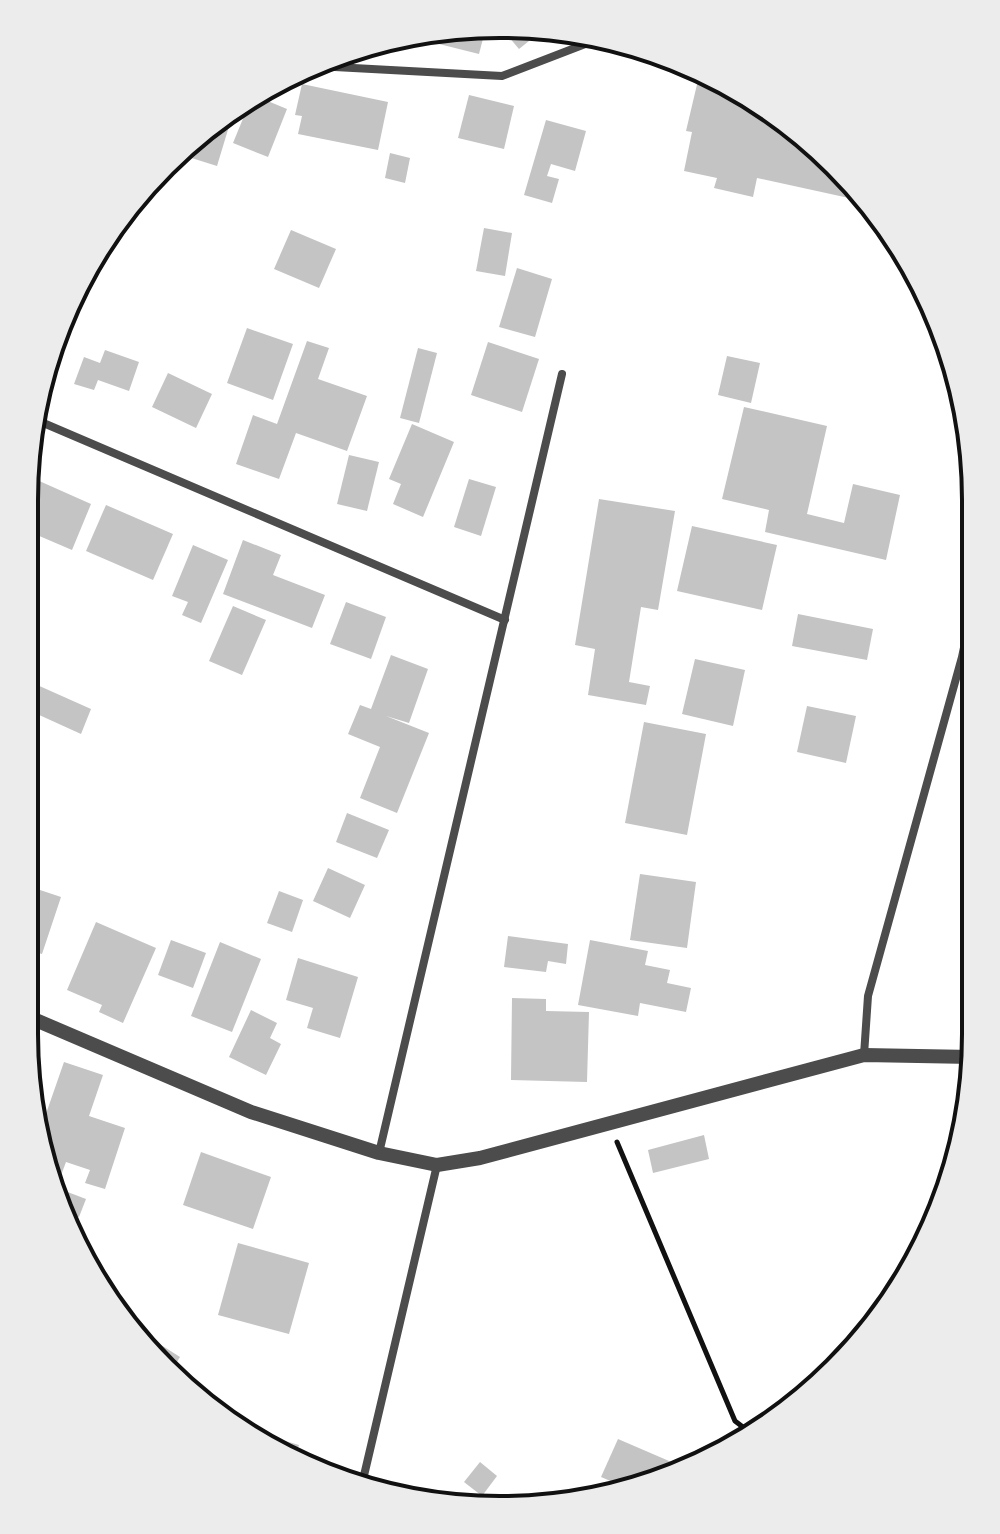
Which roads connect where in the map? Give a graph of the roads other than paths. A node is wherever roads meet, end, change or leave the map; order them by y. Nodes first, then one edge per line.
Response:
1 (581, 46) edge
2 (339, 67) edge
3 (562, 374) dead end
4 (45, 424) edge
5 (505, 620) junction
6 (962, 645) edge
7 (38, 1021) edge
8 (864, 1055) junction
9 (961, 1057) edge
10 (379, 1153) junction
11 (437, 1165) junction
12 (364, 1475) edge

1 - 2 street
3 - 5 street
4 - 5 street
5 - 10 street
6 - 8 street
7 - 10 street
8 - 9 street
8 - 11 street
10 - 11 street
11 - 12 street

